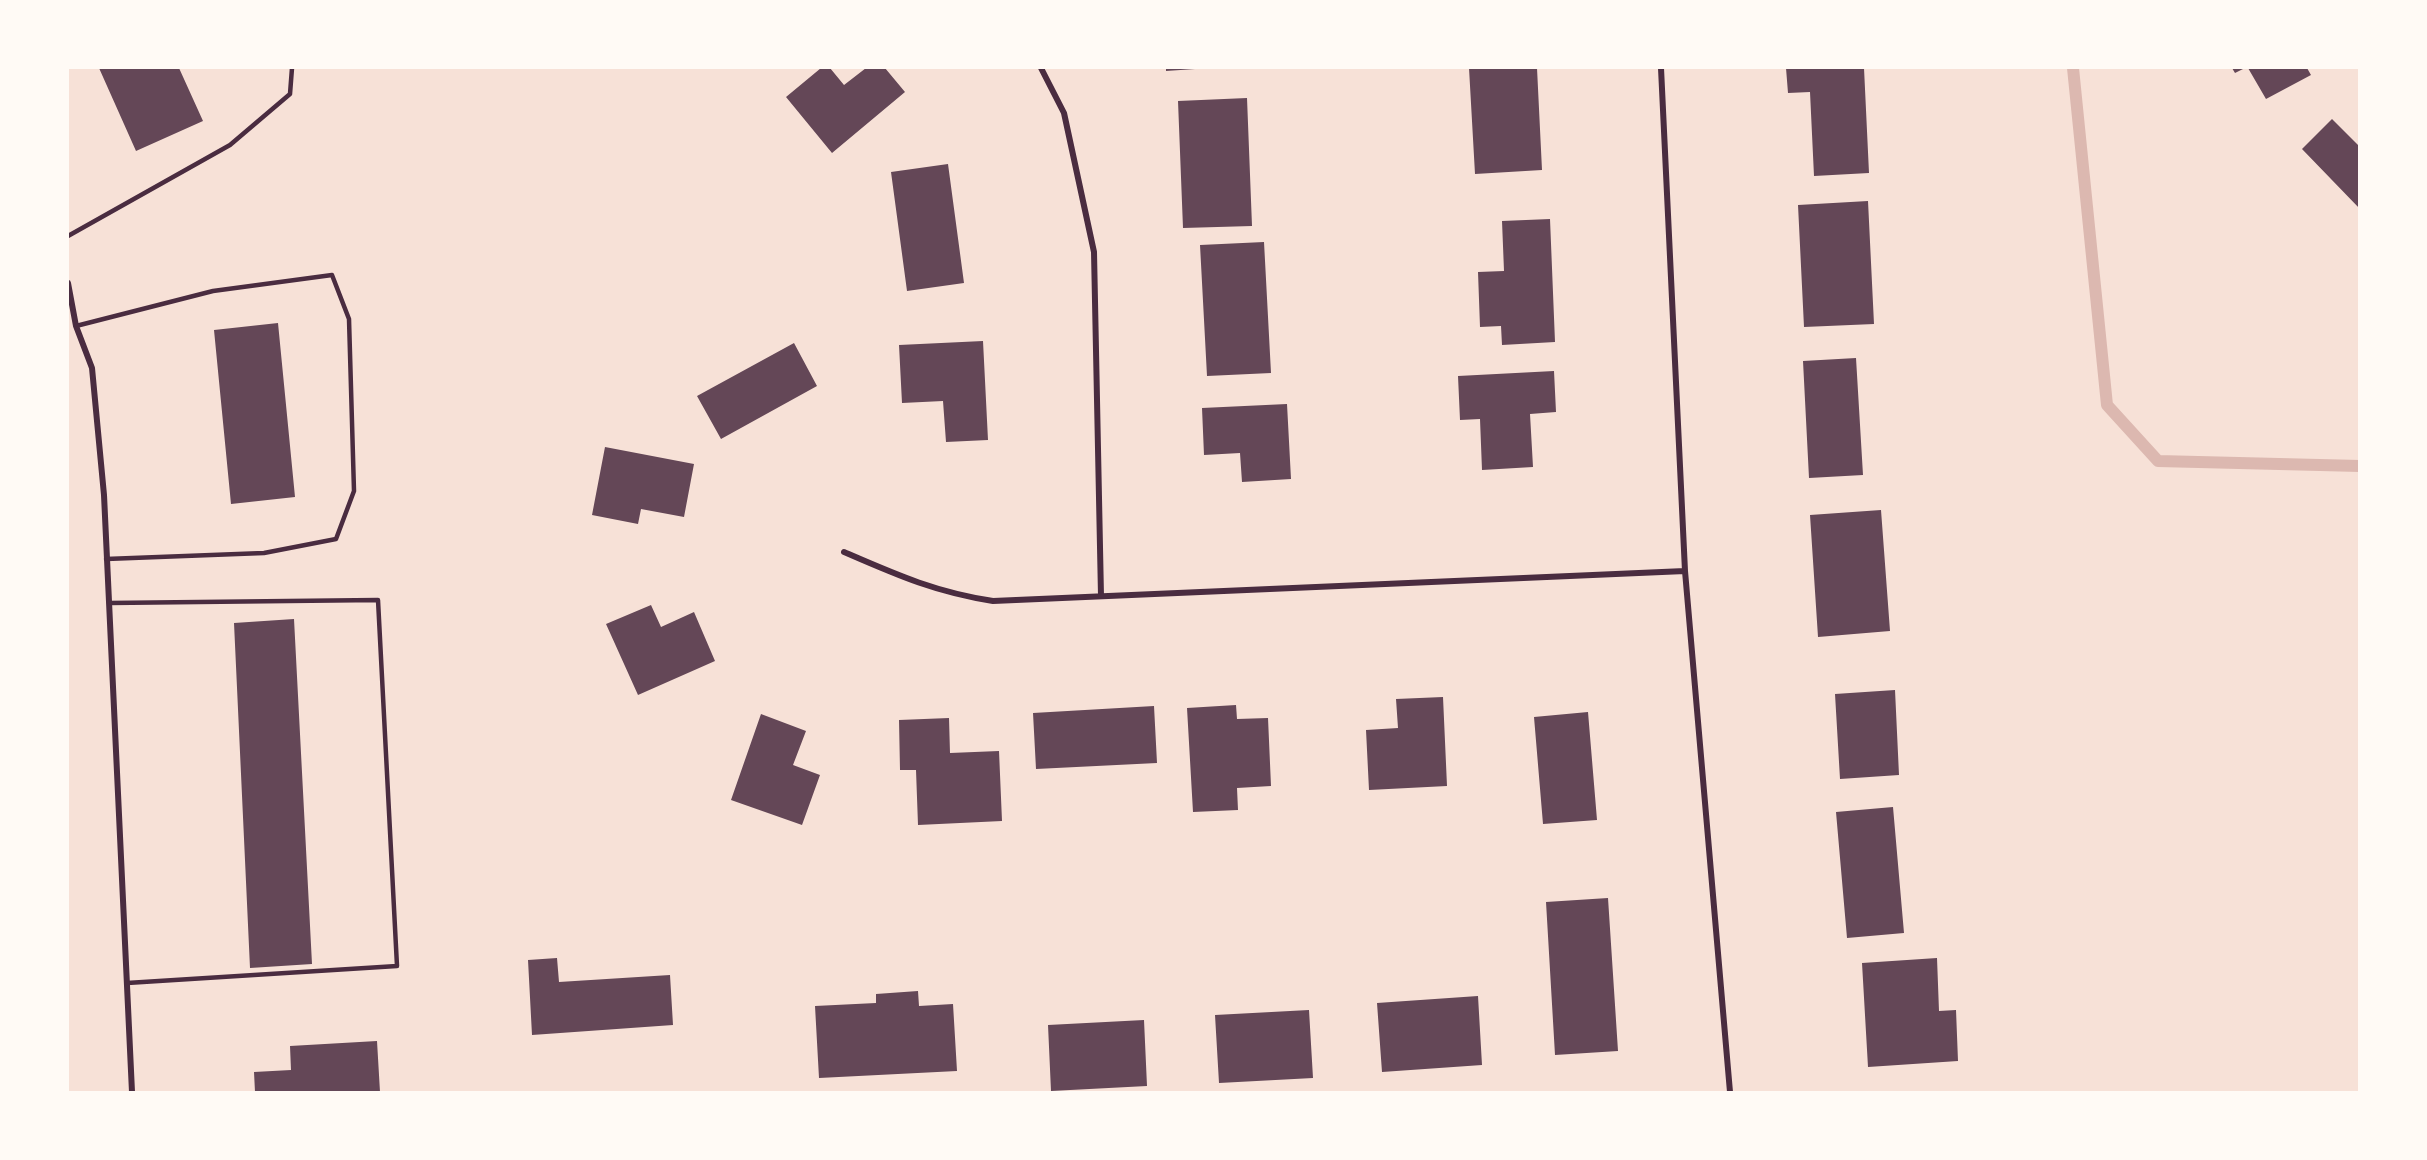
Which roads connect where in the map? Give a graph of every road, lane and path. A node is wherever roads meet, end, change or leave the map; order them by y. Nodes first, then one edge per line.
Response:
1 (292, 68) edge
2 (1041, 68) edge
3 (1661, 68) edge
4 (68, 236) edge
5 (68, 284) edge
6 (76, 326) junction
7 (844, 552) dead end
8 (106, 560) junction
9 (1685, 571) junction
10 (1101, 596) junction
11 (109, 603) junction
12 (127, 984) junction
13 (132, 1092) edge
14 (1730, 1092) edge

1 - 4 lane
2 - 10 street
3 - 9 street
5 - 6 street
6 - 8 street
6 - 8 lane
7 - 10 street
8 - 11 street
9 - 10 street
9 - 14 street
11 - 12 street
11 - 12 lane
12 - 13 street

